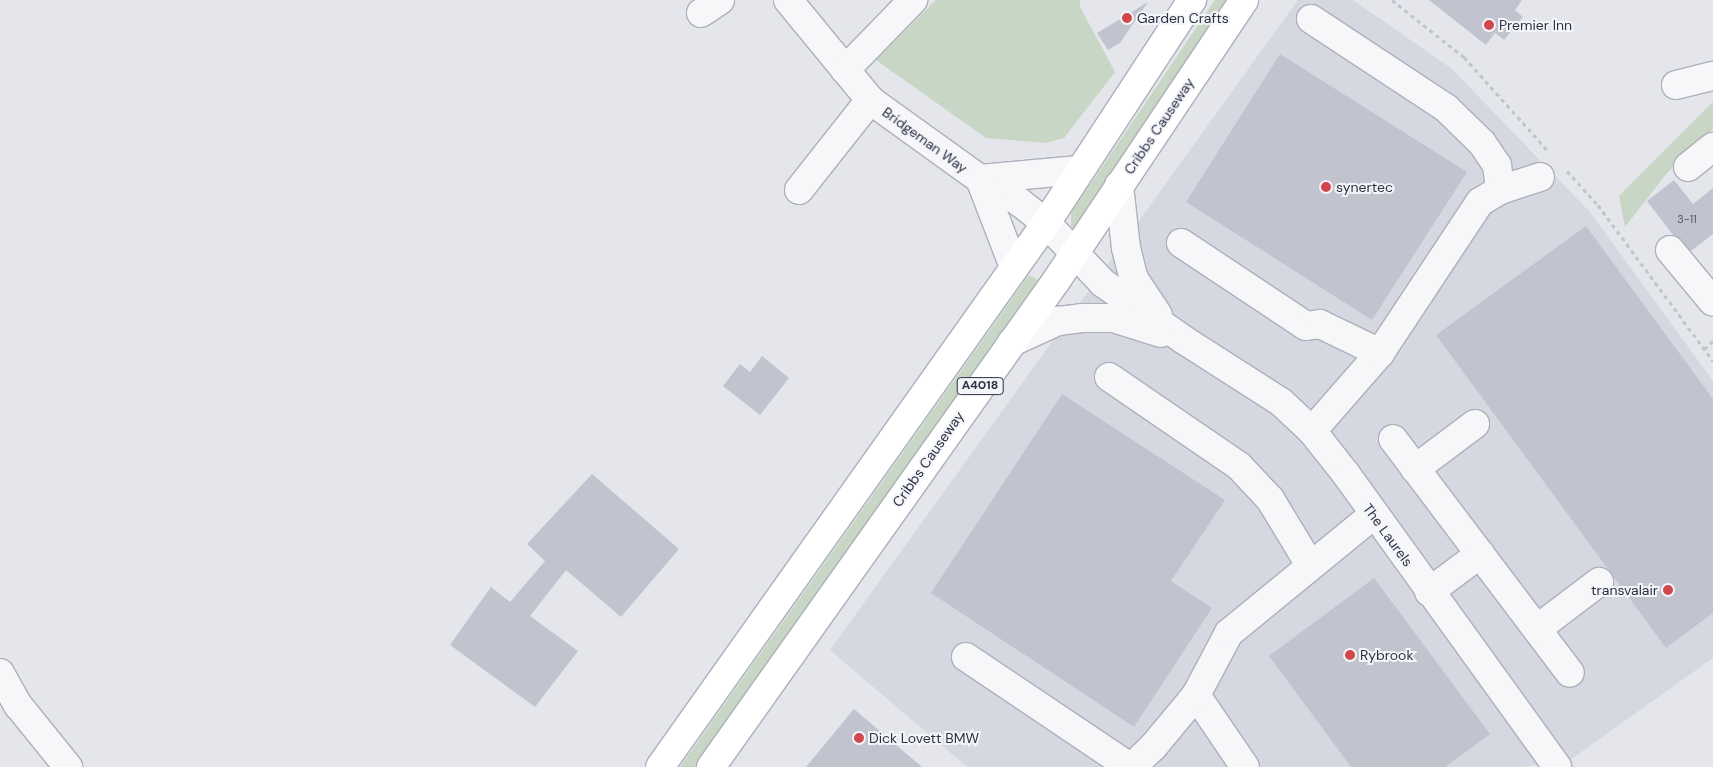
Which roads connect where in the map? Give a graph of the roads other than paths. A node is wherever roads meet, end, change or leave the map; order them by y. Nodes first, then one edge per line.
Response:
1 (788, 0) edge
2 (913, 0) edge
3 (1192, 0) edge
4 (1244, 0) edge
5 (1311, 19) dead end
6 (845, 70) junction
7 (1713, 76) edge
8 (1676, 85) dead end
9 (870, 100) junction
10 (1713, 147) edge
11 (1688, 167) dead end
12 (1079, 170) junction
13 (1540, 177) dead end
14 (980, 179) junction
15 (1119, 185) junction
16 (799, 190) dead end
17 (1500, 190) junction
18 (1046, 223) junction
19 (1181, 243) dead end
20 (1670, 250) dead end
21 (1075, 252) junction
22 (1014, 267) junction
23 (1708, 284) edge
24 (1184, 340) junction
25 (1012, 342) junction
26 (1380, 353) junction
27 (1108, 377) dead end
28 (1475, 424) dead end
29 (1312, 431) junction
30 (1393, 439) dead end
31 (1415, 469) junction
32 (1373, 515) junction
33 (1480, 554) junction
34 (1310, 565) junction
35 (1599, 582) dead end
36 (1429, 592) junction
37 (1537, 630) junction
38 (966, 657) dead end
39 (0, 673) edge
40 (1570, 674) dead end
41 (1196, 695) junction
42 (9, 711) edge
43 (68, 767) edge
44 (660, 767) edge
45 (711, 767) edge
46 (1131, 767) edge
47 (1245, 767) edge
48 (1557, 767) edge

1 - 6 street, Bridgeman Way
2 - 6 street
3 - 12 main road, A4018
4 - 15 main road, Cribbs Causeway / A4018
5 - 17 street
6 - 9 street, Bridgeman Way
7 - 8 street
9 - 14 street, Bridgeman Way
9 - 16 street, Bridgeman Way
10 - 11 street
12 - 14 street
12 - 18 main road, A4018
13 - 17 street
14 - 18 street, Bridgeman Way
14 - 22 street
15 - 21 main road, Cribbs Causeway / A4018
15 - 24 street, The Laurels
17 - 26 street
18 - 21 street, The Laurels
18 - 22 main road, A4018
19 - 26 street
20 - 23 street
21 - 24 street, The Laurels
21 - 25 main road, Cribbs Causeway / A4018
22 - 44 main road, A4018
24 - 25 street, The Laurels
24 - 29 street, The Laurels
25 - 45 main road, Cribbs Causeway / A4018
26 - 29 street
27 - 34 street
28 - 31 street
29 - 32 street, The Laurels
30 - 31 street
31 - 33 street
32 - 34 street
32 - 36 street, The Laurels
33 - 36 street
33 - 37 street
34 - 41 street
35 - 37 street
36 - 48 street, The Laurels
37 - 40 street
38 - 46 street
39 - 42 street
41 - 46 street
41 - 47 street
42 - 43 street

